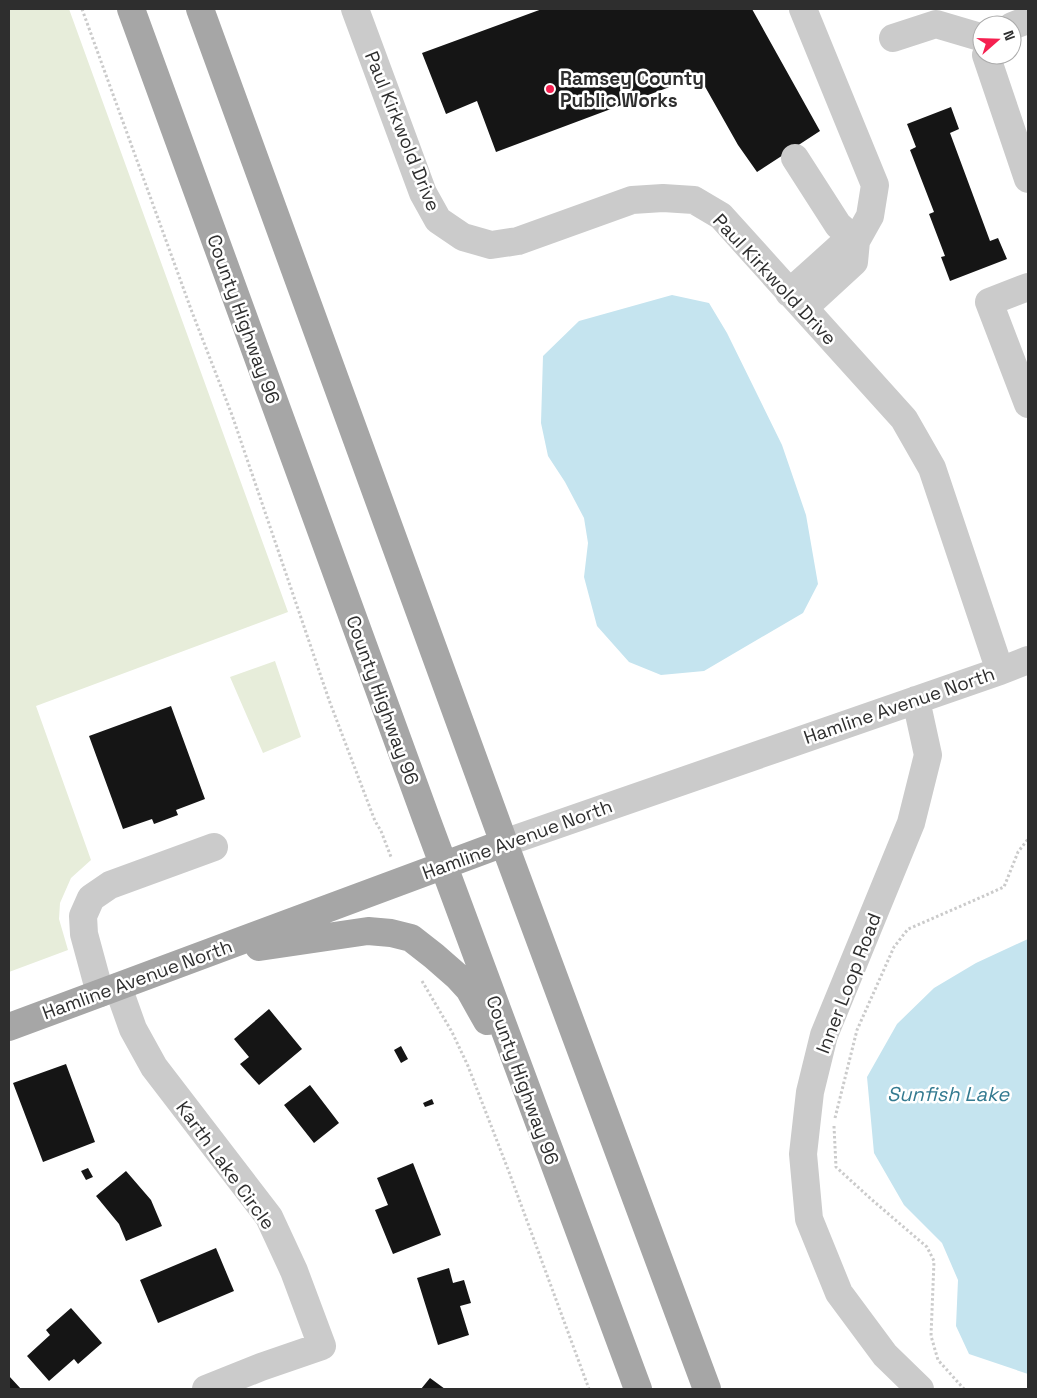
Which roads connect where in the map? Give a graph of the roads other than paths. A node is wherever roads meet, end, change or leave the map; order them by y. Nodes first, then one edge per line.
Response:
1 (131, 9) edge
2 (200, 9) edge
3 (355, 9) edge
4 (802, 9) edge
5 (893, 38) dead end
6 (972, 39) edge
7 (989, 65) edge
8 (794, 158) dead end
9 (1028, 179) edge
10 (856, 241) junction
11 (1028, 287) edge
12 (797, 300) junction
13 (1028, 404) edge
14 (1028, 660) edge
15 (1000, 671) junction
16 (916, 700) junction
17 (504, 843) junction
18 (214, 846) dead end
19 (443, 865) junction
20 (194, 958) junction
21 (109, 990) junction
22 (9, 1027) edge
23 (530, 1100) junction
24 (206, 1389) edge
25 (638, 1389) edge
26 (707, 1389) edge
27 (920, 1389) edge

1 - 19 main road, County Highway 96
2 - 17 main road
3 - 12 street, Paul Kirkwold Drive
4 - 10 street
5 - 6 street
7 - 9 street
8 - 10 street
10 - 12 street
11 - 13 street
12 - 15 street, Paul Kirkwold Drive
14 - 15 street, Hamline Avenue North
15 - 16 street, Hamline Avenue North
16 - 17 street, Hamline Avenue North
16 - 27 street, Inner Loop Road
17 - 19 main road, Hamline Avenue North
17 - 26 main road
18 - 21 street
19 - 20 main road, Hamline Avenue North
19 - 23 main road, County Highway 96
20 - 21 main road, Hamline Avenue North
20 - 23 main road
21 - 22 main road, Hamline Avenue North
21 - 24 street, Karth Lake Circle
23 - 25 main road, County Highway 96

